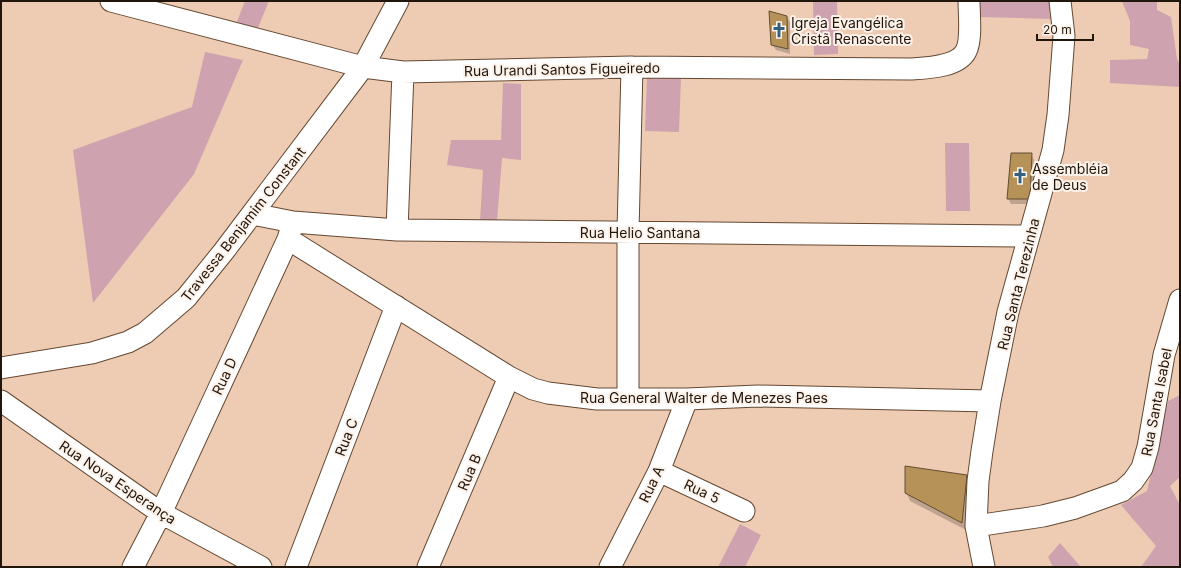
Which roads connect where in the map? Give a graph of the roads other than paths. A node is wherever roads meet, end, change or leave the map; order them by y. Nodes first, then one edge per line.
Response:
1 (112, 1) edge
2 (398, 1) edge
3 (969, 1) edge
4 (1060, 1) edge
5 (632, 67) junction
6 (363, 68) junction
7 (403, 72) junction
8 (253, 214) junction
9 (397, 230) junction
10 (290, 231) junction
11 (628, 232) junction
12 (1029, 236) junction
13 (1180, 300) edge
14 (396, 306) junction
15 (1, 368) edge
16 (509, 377) junction
17 (628, 399) junction
18 (687, 399) junction
19 (1, 401) edge
20 (990, 402) junction
21 (659, 471) junction
22 (744, 511) dead end
23 (161, 513) junction
24 (976, 526) junction
25 (133, 567) edge
26 (261, 567) edge
27 (296, 567) edge
28 (428, 567) edge
29 (610, 567) edge
30 (984, 567) edge

1 - 6 street, Rua Urandi Santos Figueiredo
2 - 6 street, Travessa Benjamim Constant
3 - 5 street, Rua Urandi Santos Figueiredo
4 - 12 street, Rua Santa Terezinha
5 - 7 street, Rua Urandi Santos Figueiredo
5 - 11 street
6 - 7 street, Rua Urandi Santos Figueiredo
6 - 8 street, Travessa Benjamim Constant
7 - 9 street
8 - 10 street, Rua Helio Santana
8 - 15 street, Travessa Benjamim Constant
9 - 10 street, Rua Helio Santana
9 - 11 street, Rua Helio Santana
10 - 14 street, Rua General Walter de Menezes Paes
10 - 23 street, Rua D
11 - 12 street, Rua Helio Santana
11 - 17 street
12 - 20 street, Rua Santa Terezinha
13 - 24 street, Rua Santa Isabel
14 - 16 street, Rua General Walter de Menezes Paes
14 - 27 street, Rua C
16 - 17 street, Rua General Walter de Menezes Paes
16 - 28 street, Rua B
17 - 18 street, Rua General Walter de Menezes Paes
18 - 20 street, Rua General Walter de Menezes Paes
18 - 21 street, Rua A
19 - 23 street, Rua Nova Esperança
20 - 24 street, Rua Santa Terezinha
21 - 22 street, Rua 5
21 - 29 street, Rua A
23 - 25 street, Rua D
23 - 26 street, Rua Nova Esperança
24 - 30 street, Rua Santa Terezinha

